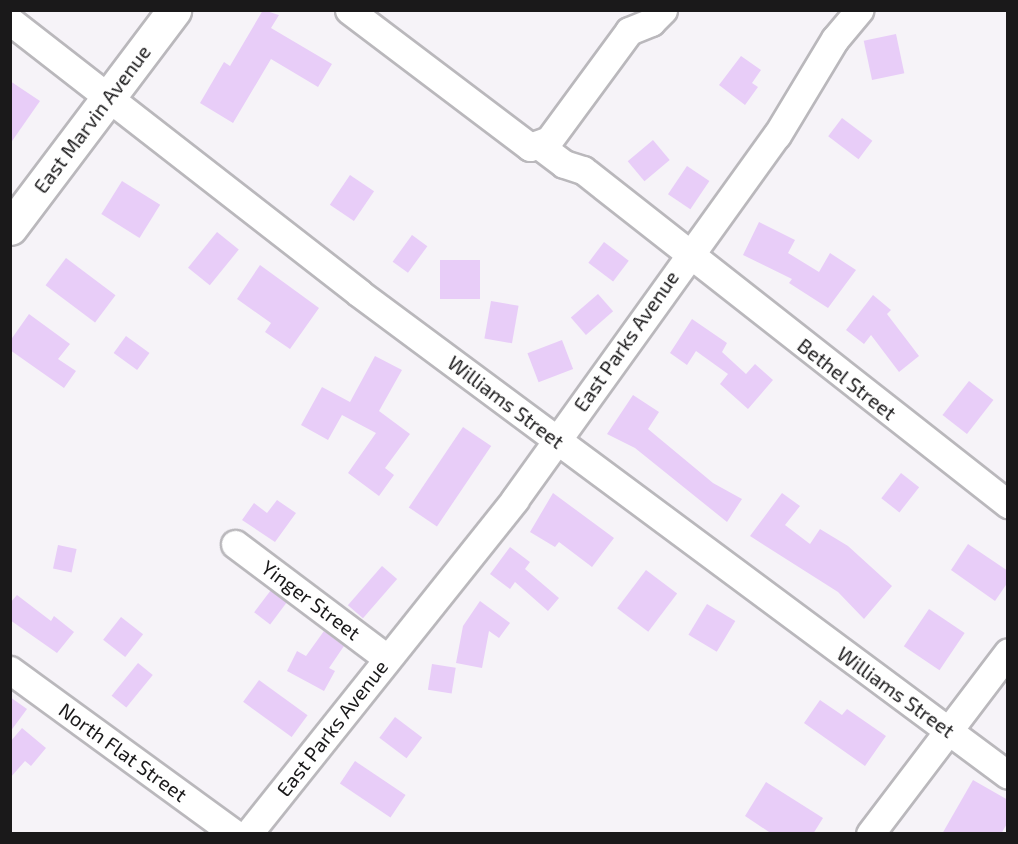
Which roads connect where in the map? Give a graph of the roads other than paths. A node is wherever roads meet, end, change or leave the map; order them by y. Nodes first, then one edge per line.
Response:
1 (174, 10) edge
2 (349, 10) edge
3 (663, 10) edge
4 (859, 10) edge
5 (10, 21) edge
6 (109, 95) junction
7 (540, 146) junction
8 (10, 228) edge
9 (687, 254) junction
10 (556, 440) junction
11 (1008, 504) edge
12 (235, 544) dead end
13 (1008, 652) edge
14 (387, 658) junction
15 (10, 670) edge
16 (948, 730) junction
17 (1008, 775) edge
18 (235, 834) edge
19 (248, 834) edge
20 (870, 834) edge

1 - 6 main road, East Marvin Avenue
2 - 7 street, Bethel Street
3 - 7 street
4 - 9 street, East Parks Avenue
5 - 6 street, Williams Street
6 - 8 main road, East Marvin Avenue
6 - 10 street, Williams Street
7 - 9 street, Bethel Street
9 - 10 street, East Parks Avenue
9 - 11 street, Bethel Street
10 - 14 street, East Parks Avenue
10 - 16 street, Williams Street
12 - 14 street, Yinger Street
13 - 16 street
14 - 19 street, East Parks Avenue
15 - 18 street, North Flat Street
16 - 17 street, Williams Street
16 - 20 street

